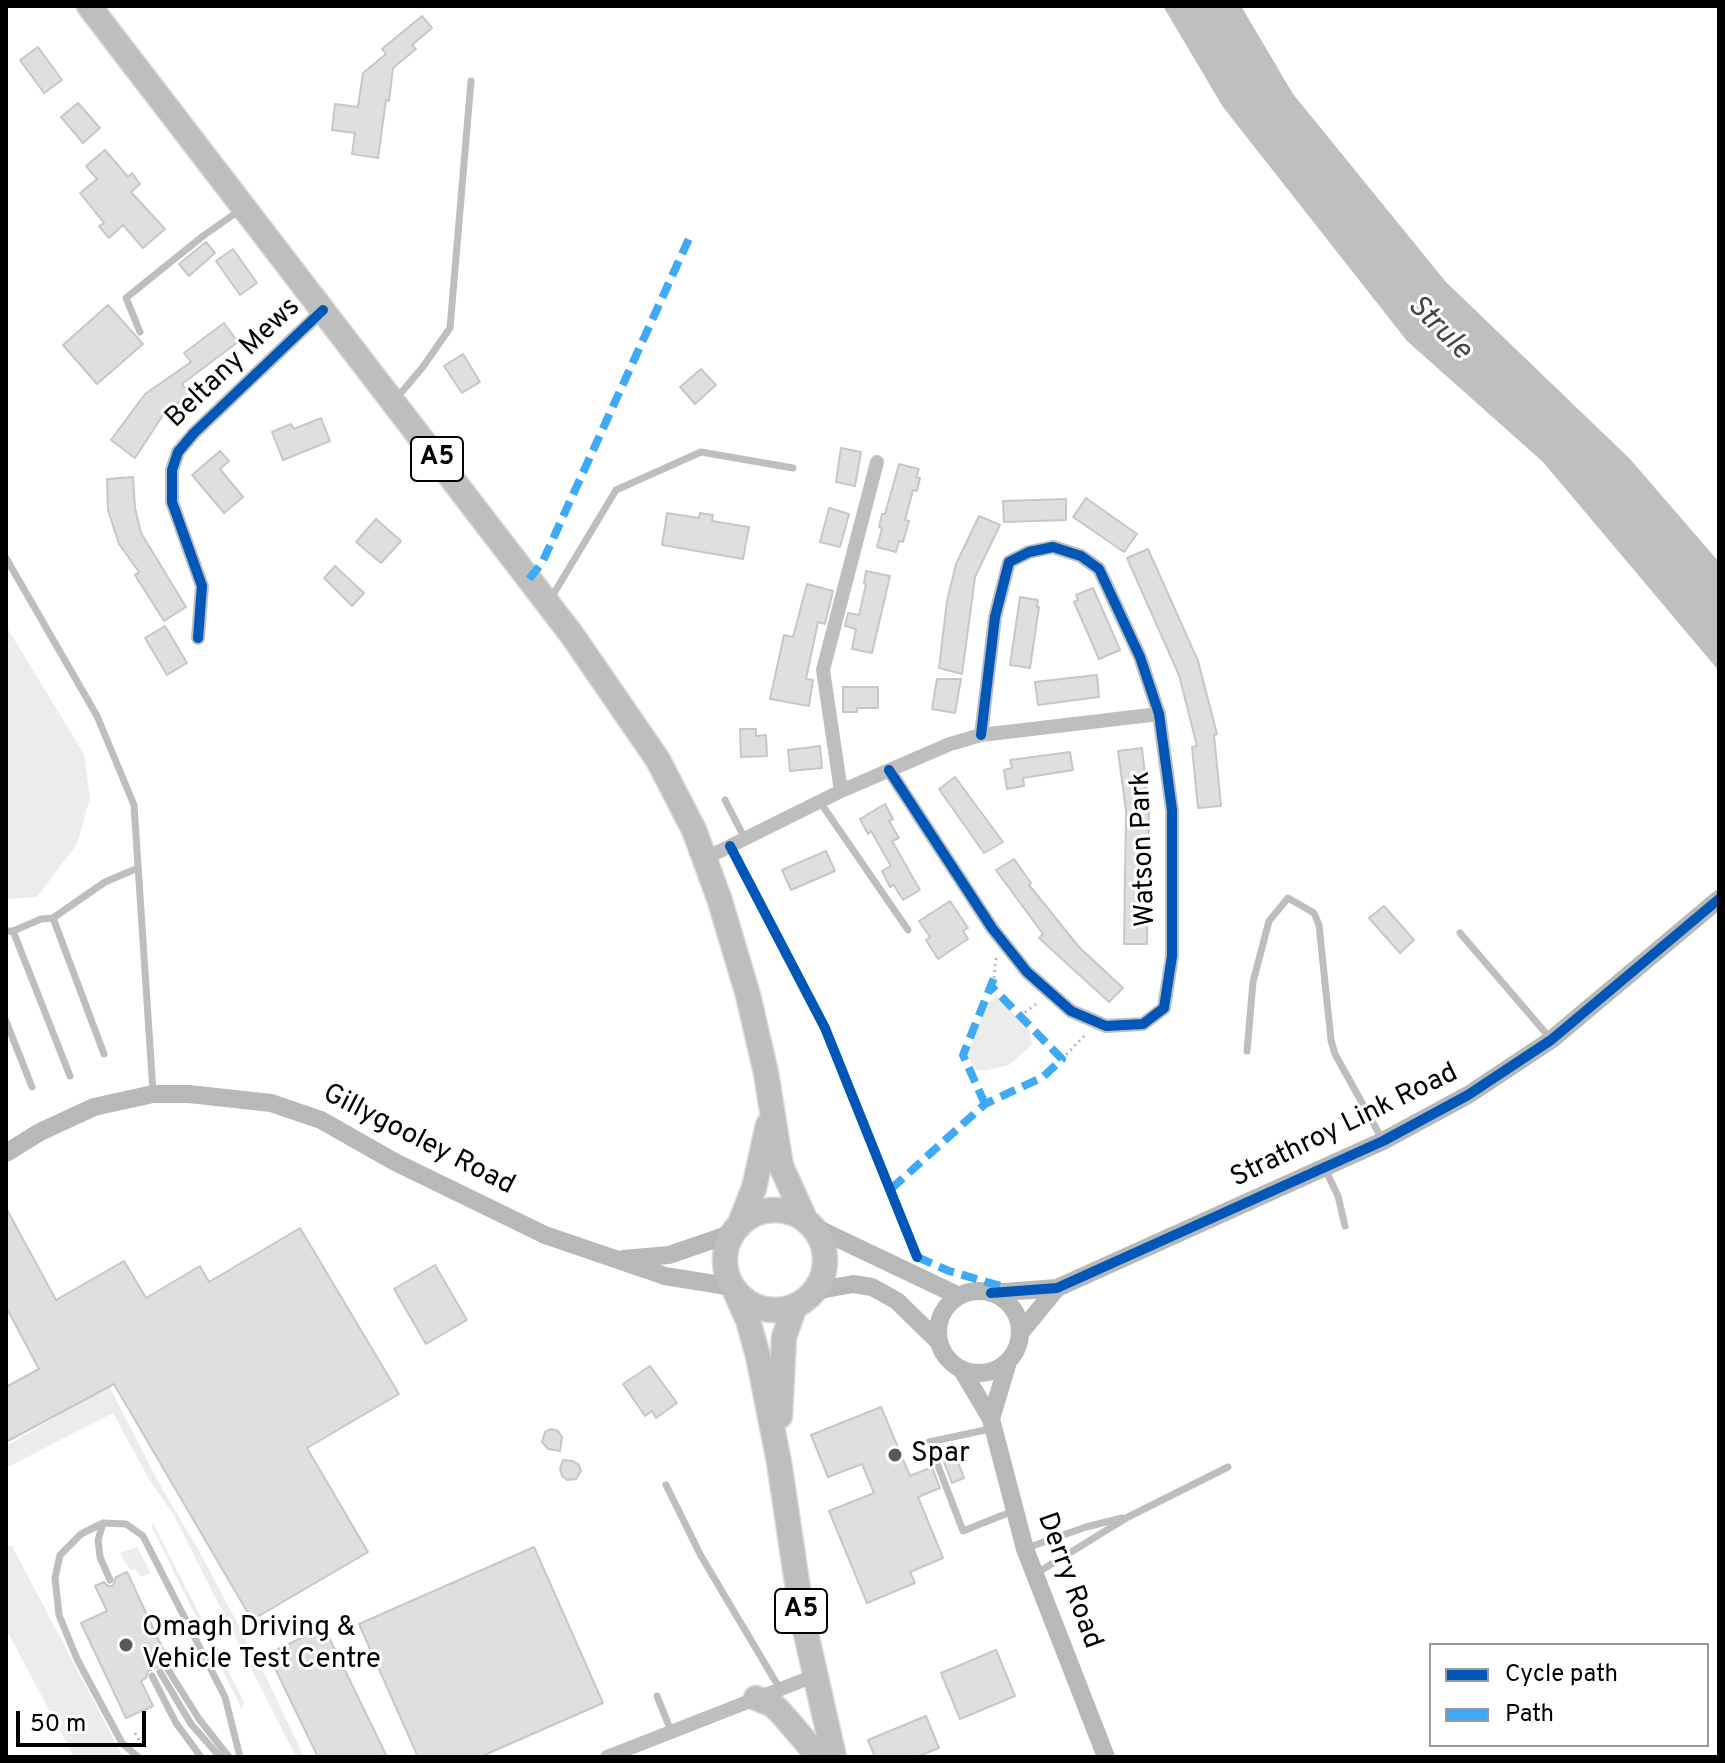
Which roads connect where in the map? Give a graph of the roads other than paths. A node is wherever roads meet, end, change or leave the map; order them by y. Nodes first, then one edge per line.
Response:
1 (89, 6) edge
2 (471, 81) dead end
3 (245, 206) junction
4 (323, 310) junction
5 (140, 332) dead end
6 (393, 402) junction
7 (877, 462) dead end
8 (793, 468) dead end
9 (6, 558) edge
10 (547, 604) junction
11 (198, 638) dead end
12 (1159, 714) junction
13 (981, 735) junction
14 (889, 770) junction
15 (841, 791) junction
16 (725, 800) dead end
17 (820, 802) junction
18 (745, 839) junction
19 (704, 859) junction
20 (138, 868) junction
21 (1719, 899) edge
22 (53, 918) junction
23 (908, 930) dead end
24 (10, 931) edge
25 (1460, 933) dead end
26 (6, 1021) edge
27 (1551, 1040) junction
28 (1247, 1051) dead end
29 (104, 1054) dead end
30 (70, 1076) dead end
31 (32, 1087) dead end
32 (153, 1094) junction
33 (771, 1107) junction
34 (1383, 1141) junction
35 (6, 1153) edge
36 (1324, 1167) junction
37 (808, 1222) junction
38 (1345, 1226) dead end
39 (736, 1229) junction
40 (620, 1260) junction
41 (1057, 1288) junction
42 (734, 1289) junction
43 (815, 1291) junction
44 (991, 1293) junction
45 (959, 1296) junction
46 (795, 1306) junction
47 (1020, 1333) junction
48 (938, 1341) junction
49 (1008, 1362) junction
50 (962, 1370) junction
51 (992, 1424) junction
52 (779, 1462) junction
53 (1228, 1467) dead end
54 (666, 1485) dead end
55 (1013, 1511) junction
56 (1128, 1517) junction
57 (103, 1523) junction
58 (1025, 1549) junction
59 (1035, 1574) junction
60 (110, 1580) dead end
61 (159, 1672) junction
62 (814, 1676) junction
63 (780, 1689) junction
64 (657, 1696) dead end
65 (756, 1698) junction
66 (671, 1731) junction
67 (138, 1757) edge
68 (201, 1757) edge
69 (220, 1757) edge
70 (229, 1757) edge
71 (240, 1757) edge
72 (607, 1757) edge
73 (819, 1757) edge
74 (834, 1757) edge
75 (1106, 1757) edge

1 - 3 highway, A5
2 - 6 lane
3 - 4 highway, A5
3 - 5 lane
4 - 6 highway, A5
4 - 11 street, Beltany Mews
6 - 10 highway, A5
7 - 15 street
8 - 10 lane
9 - 20 lane
10 - 19 highway, A5
12 - 13 street
12 - 13 street, Watson Park
12 - 14 street, Watson Park
13 - 14 street
14 - 15 street
15 - 17 street
16 - 18 lane
17 - 18 street
17 - 23 lane
18 - 19 street
19 - 33 highway, A5
20 - 22 lane
20 - 32 lane
21 - 27 main road, Strathroy Link Road
22 - 24 lane
22 - 29 lane
24 - 30 lane
25 - 27 lane
26 - 31 lane
27 - 34 main road, Strathroy Link Road
28 - 34 lane
32 - 35 main road, Gillygooley Road
32 - 40 main road, Gillygooley Road
33 - 37 highway, A5
33 - 39 highway, A5
34 - 36 main road, Strathroy Link Road
36 - 38 lane
36 - 41 main road, Strathroy Link Road
37 - 39 highway
37 - 43 highway, A5
37 - 45 main road
39 - 40 main road, Gillygooley Road
39 - 42 highway, A5
40 - 42 main road, Gillygooley Road
41 - 44 main road, Strathroy Link Road
41 - 47 main road, Strathroy Link Road
42 - 46 highway
42 - 52 highway, A5
43 - 46 highway
43 - 48 main road
44 - 45 main road
44 - 47 main road
45 - 48 main road
46 - 52 highway, A5
47 - 49 main road
48 - 50 main road
49 - 50 main road
49 - 51 main road
50 - 51 main road, Derry Road
51 - 55 main road, Derry Road
51 - 55 lane
52 - 62 highway, A5
53 - 56 lane
54 - 63 lane
55 - 58 main road, Derry Road
56 - 58 lane
56 - 59 lane
57 - 60 lane
57 - 67 lane
57 - 71 lane
58 - 59 main road, Derry Road
59 - 75 main road, Derry Road
61 - 68 lane
61 - 69 lane
61 - 70 lane
62 - 63 street
62 - 74 highway, A5
63 - 65 street
64 - 66 lane
65 - 66 street
65 - 73 highway
66 - 72 street

